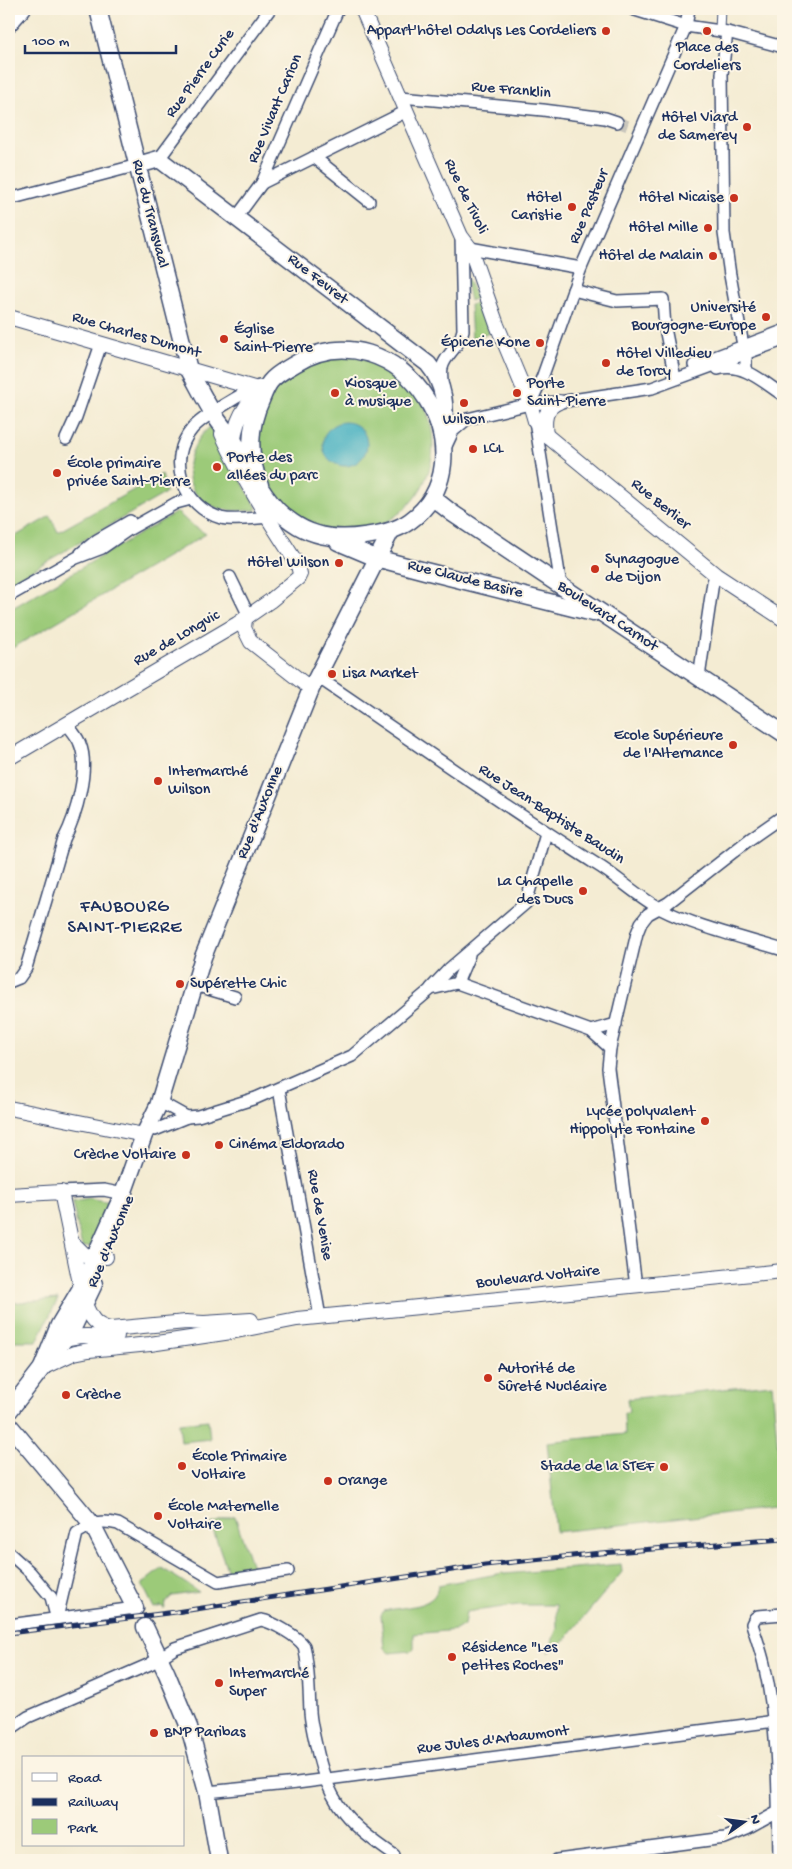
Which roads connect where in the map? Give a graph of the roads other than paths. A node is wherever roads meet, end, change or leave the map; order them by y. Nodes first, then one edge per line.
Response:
1 (26, 9) edge
2 (98, 9) edge
3 (270, 9) edge
4 (338, 9) edge
5 (362, 9) edge
6 (632, 9) edge
7 (689, 9) edge
8 (720, 9) edge
9 (686, 26) junction
10 (9, 27) edge
11 (723, 31) junction
12 (783, 47) edge
13 (401, 97) junction
14 (407, 111) junction
15 (617, 122) tunnel mouth
16 (314, 156) junction
17 (158, 159) junction
18 (138, 165) junction
19 (262, 183) junction
20 (9, 199) edge
21 (370, 201) dead end
22 (236, 218) junction
23 (461, 236) junction
24 (470, 248) junction
25 (582, 268) junction
26 (577, 291) junction
27 (9, 317) edge
28 (783, 331) edge
29 (783, 340) edge
30 (101, 344) junction
31 (745, 349) junction
32 (189, 370) junction
33 (746, 370) junction
34 (676, 373) junction
35 (270, 382) junction
36 (254, 388) junction
37 (443, 390) junction
38 (783, 395) edge
39 (559, 402) junction
40 (429, 403) junction
41 (530, 404) junction
42 (445, 411) junction
43 (213, 413) junction
44 (467, 419) junction
45 (535, 421) junction
46 (546, 435) junction
47 (66, 439) dead end
48 (234, 442) junction
49 (444, 446) junction
50 (234, 460) junction
51 (184, 486) junction
52 (260, 486) junction
53 (433, 498) junction
54 (191, 499) junction
55 (268, 517) junction
56 (289, 521) junction
57 (391, 531) junction
58 (324, 536) junction
59 (76, 558) junction
60 (376, 558) junction
61 (543, 574) junction
62 (716, 575) junction
63 (230, 577) dead end
64 (561, 586) junction
65 (9, 596) edge
66 (530, 596) junction
67 (608, 617) junction
68 (246, 618) junction
69 (783, 619) edge
70 (699, 677) junction
71 (313, 685) junction
72 (67, 724) junction
73 (783, 732) edge
74 (9, 758) edge
75 (783, 816) edge
76 (546, 833) junction
77 (659, 908) junction
78 (472, 949) junction
79 (783, 950) edge
80 (9, 982) edge
81 (457, 983) junction
82 (195, 985) junction
83 (431, 989) junction
84 (236, 997) dead end
85 (616, 1024) junction
86 (592, 1031) junction
87 (610, 1048) junction
88 (279, 1089) junction
89 (159, 1104) junction
90 (9, 1108) edge
91 (187, 1117) junction
92 (149, 1133) junction
93 (61, 1192) junction
94 (123, 1194) junction
95 (9, 1195) edge
96 (72, 1242) junction
97 (101, 1256) junction
98 (783, 1271) edge
99 (636, 1286) junction
100 (81, 1288) junction
101 (78, 1305) junction
102 (320, 1317) junction
103 (297, 1319) junction
104 (204, 1323) junction
105 (72, 1334) junction
106 (50, 1346) junction
107 (89, 1350) junction
108 (42, 1368) junction
109 (9, 1411) edge
110 (9, 1425) edge
111 (92, 1524) junction
112 (9, 1553) edge
113 (288, 1571) dead end
114 (135, 1608) joint
115 (783, 1614) edge
116 (57, 1618) junction
117 (9, 1625) edge
118 (145, 1627) dead end
119 (159, 1657) junction
120 (778, 1721) edge
121 (9, 1730) edge
122 (325, 1779) junction
123 (207, 1792) junction
124 (780, 1808) edge
125 (394, 1855) dead end
126 (219, 1860) edge
127 (557, 1860) edge
128 (779, 1860) edge

1 - 10 street
2 - 18 main road, Rue du Transvaal
3 - 17 street, Rue Pierre Curie
4 - 19 street, Rue Vivant Carion
5 - 13 street, Rue de Tivoli
6 - 9 street
7 - 9 street
8 - 11 street
9 - 11 street
9 - 25 street, Rue Pasteur
11 - 12 street
11 - 31 street
13 - 14 street, Rue de Tivoli
13 - 15 street, Rue Franklin
14 - 16 street
14 - 23 street, Rue de Tivoli
16 - 19 street
16 - 21 street
17 - 18 main road
17 - 22 main road, Rue Fevret
18 - 20 street
18 - 32 main road, Rue du Transvaal
19 - 22 street, Rue Vivant Carion
22 - 37 main road, Rue Fevret
23 - 24 street, Rue de Tivoli
23 - 37 street
24 - 25 street
24 - 41 street, Rue de Tivoli
25 - 26 street, Rue Pasteur
26 - 34 street
26 - 41 street, Rue Pasteur
27 - 30 street, Rue Charles Dumont
28 - 31 street
29 - 31 street
30 - 32 street, Rue Charles Dumont
30 - 47 street
31 - 33 street
31 - 34 street
32 - 36 street, Rue Charles Dumont
32 - 43 main road, Rue du Transvaal
33 - 34 street
33 - 38 street
34 - 39 street
35 - 36 street
35 - 40 main road
35 - 48 street
35 - 52 main road
36 - 43 street
37 - 42 main road, Rue Fevret
39 - 41 street
39 - 46 street
40 - 42 street
40 - 49 main road
41 - 44 street
41 - 45 street, Rue Berlier
42 - 44 street
42 - 49 main road, Rue Fevret
43 - 48 main road, Rue du Transvaal
43 - 50 street
43 - 51 street
44 - 49 street
45 - 46 street, Rue Berlier
45 - 64 street
46 - 62 street, Rue Berlier
48 - 50 street
48 - 52 main road, Rue du Transvaal
49 - 53 main road, Rue Fevret
50 - 55 street
51 - 54 street
51 - 59 street
52 - 56 main road
53 - 57 main road
53 - 61 main road, Boulevard Carnot
54 - 55 street
54 - 59 street
55 - 56 street
55 - 68 street, Rue de Longvic
56 - 58 main road
57 - 58 main road
57 - 60 main road, Rue d'Auxonne
58 - 60 main road, Rue Claude Basire
59 - 65 street
60 - 66 main road, Rue Claude Basire
60 - 71 main road, Rue d'Auxonne
61 - 64 main road, Boulevard Carnot
61 - 66 main road
62 - 69 street, Rue Berlier
62 - 70 street
63 - 68 street
64 - 67 main road, Boulevard Carnot
66 - 67 main road, Rue Claude Basire
67 - 70 main road, Boulevard Carnot
68 - 71 street
68 - 72 street, Rue de Longvic
70 - 73 main road, Boulevard Carnot
71 - 76 street, Rue Jean-Baptiste Baudin
71 - 82 main road, Rue d'Auxonne
72 - 74 street, Rue de Longvic
72 - 80 street
75 - 77 street
76 - 77 street, Rue Jean-Baptiste Baudin
76 - 78 street
77 - 79 street, Rue Jean-Baptiste Baudin
77 - 85 street
78 - 81 street
78 - 83 street
81 - 83 street
81 - 86 street
82 - 84 street
82 - 89 main road, Rue d'Auxonne
83 - 88 street
85 - 86 street
85 - 87 street
86 - 87 street
87 - 99 street
88 - 91 street
88 - 102 street, Rue de Venise
89 - 91 street
89 - 92 main road, Rue d'Auxonne
90 - 92 street
91 - 92 street
92 - 94 main road, Rue d'Auxonne
92 - 97 main road, Rue d'Auxonne
93 - 94 street
93 - 95 street
93 - 96 street
94 - 97 main road, Rue d'Auxonne
96 - 97 street
96 - 100 street
97 - 100 main road, Rue d'Auxonne
97 - 101 main road, Rue d'Auxonne
98 - 99 street, Boulevard Voltaire
99 - 102 street, Boulevard Voltaire
100 - 101 main road, Rue d'Auxonne
101 - 104 street, Boulevard Voltaire
101 - 105 main road, Rue d'Auxonne
101 - 106 main road, Rue d'Auxonne
102 - 103 street, Boulevard Voltaire
103 - 104 street, Boulevard Voltaire
103 - 107 street, Boulevard Voltaire
104 - 105 street, Boulevard Voltaire
105 - 106 street
105 - 107 street
105 - 108 main road, Rue d'Auxonne
106 - 108 main road, Rue d'Auxonne
107 - 108 street, Boulevard Voltaire
108 - 109 main road, Rue d'Auxonne
110 - 111 main road
111 - 113 street
111 - 114 main road
111 - 116 street
112 - 116 street
114 - 116 street
115 - 120 street
116 - 117 street
118 - 119 main road
119 - 121 street
119 - 122 street
119 - 123 main road
120 - 122 street, Rue Jules d'Arbaumont
120 - 124 street
122 - 123 street, Rue Jules d'Arbaumont
122 - 125 street
123 - 126 main road
124 - 127 street
124 - 128 street

